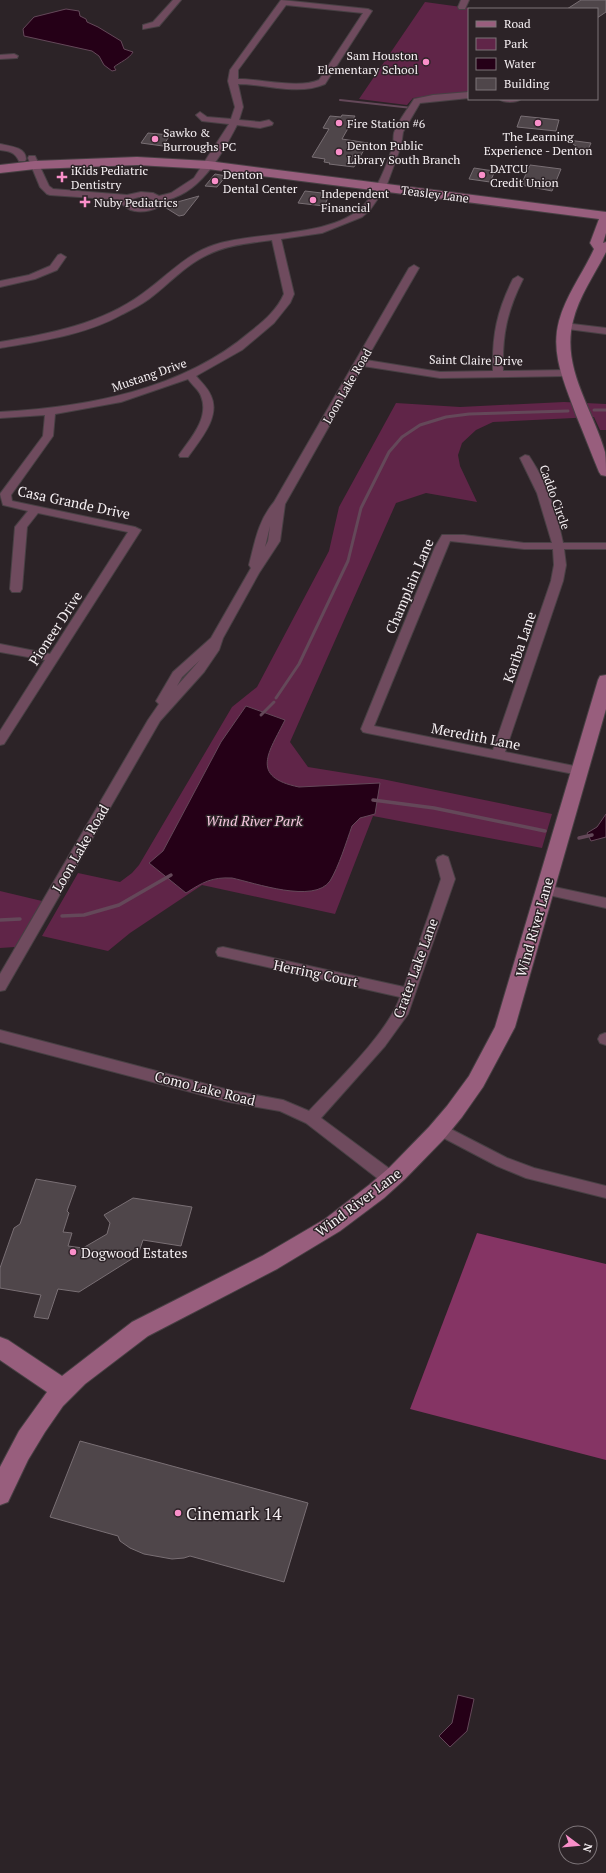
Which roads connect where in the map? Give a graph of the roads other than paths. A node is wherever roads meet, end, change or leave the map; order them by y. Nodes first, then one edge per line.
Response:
1 (177, 0) edge
2 (146, 27) dead end
3 (14, 56) dead end
4 (0, 57) edge
5 (232, 80) junction
6 (468, 95) edge
7 (200, 115) dead end
8 (235, 122) junction
9 (269, 123) dead end
10 (0, 147) edge
11 (0, 161) edge
12 (30, 161) junction
13 (210, 161) junction
14 (0, 169) edge
15 (378, 183) junction
16 (128, 198) junction
17 (157, 199) junction
18 (606, 209) edge
19 (606, 216) edge
20 (276, 236) junction
21 (604, 248) edge
22 (61, 258) dead end
23 (414, 268) dead end
24 (518, 279) dead end
25 (0, 284) edge
26 (564, 326) junction
27 (603, 331) edge
28 (0, 344) edge
29 (360, 362) junction
30 (567, 373) junction
31 (498, 374) junction
32 (190, 375) junction
33 (50, 412) junction
34 (0, 415) edge
35 (184, 455) dead end
36 (525, 458) dead end
37 (605, 465) edge
38 (35, 509) junction
39 (135, 530) joint
40 (558, 546) junction
41 (606, 546) edge
42 (16, 589) dead end
43 (0, 648) edge
44 (53, 658) junction
45 (606, 680) edge
46 (367, 729) joint
47 (1, 737) edge
48 (498, 755) junction
49 (579, 771) junction
50 (443, 860) dead end
51 (545, 890) junction
52 (606, 903) edge
53 (222, 952) dead end
54 (0, 986) edge
55 (408, 993) junction
56 (0, 1036) edge
57 (311, 1119) junction
58 (441, 1130) junction
59 (392, 1180) junction
60 (606, 1192) edge
61 (0, 1347) edge
62 (63, 1390) junction
63 (0, 1494) edge

1 - 2 street
3 - 4 street
5 - 5 street
5 - 8 street
6 - 15 street
7 - 8 street
8 - 9 street
8 - 13 street
10 - 12 street
11 - 12 street, Teasley Lane
12 - 13 street, Teasley Lane
12 - 14 street, Teasley Lane
12 - 16 street
13 - 15 street, Teasley Lane
13 - 17 street
15 - 18 street, Teasley Lane
15 - 19 street, Teasley Lane
15 - 20 street
16 - 17 street
16 - 17 street
19 - 21 street
20 - 28 street
20 - 32 street, Mustang Drive
21 - 26 street
22 - 25 street
23 - 29 street, Loon Lake Road
24 - 31 street
26 - 27 street
26 - 30 street
29 - 31 street, Saint Claire Drive
29 - 54 street, Loon Lake Road
30 - 31 street, Saint Claire Drive
30 - 37 street
32 - 33 street, Mustang Drive
32 - 35 street
33 - 34 street, Mustang Drive
33 - 38 street, Casa Grande Drive
36 - 40 street, Caddo Circle
38 - 39 street, Casa Grande Drive
38 - 42 street
39 - 44 street, Pioneer Drive
40 - 41 street, Champlain Lane
40 - 46 street, Champlain Lane
40 - 48 street, Kariba Lane
43 - 44 street
44 - 47 street, Pioneer Drive
45 - 49 street, Wind River Lane
46 - 48 street, Meredith Lane
48 - 49 street, Meredith Lane
49 - 51 street, Wind River Lane
50 - 55 street, Crater Lake Lane
51 - 52 street
51 - 58 street, Wind River Lane
53 - 55 street, Herring Court
55 - 57 street, Crater Lake Lane
56 - 57 street, Como Lake Road
57 - 59 street, Como Lake Road
58 - 59 street, Wind River Lane
58 - 60 street
59 - 62 street, Wind River Lane
61 - 62 street
62 - 63 street, Wind River Lane

